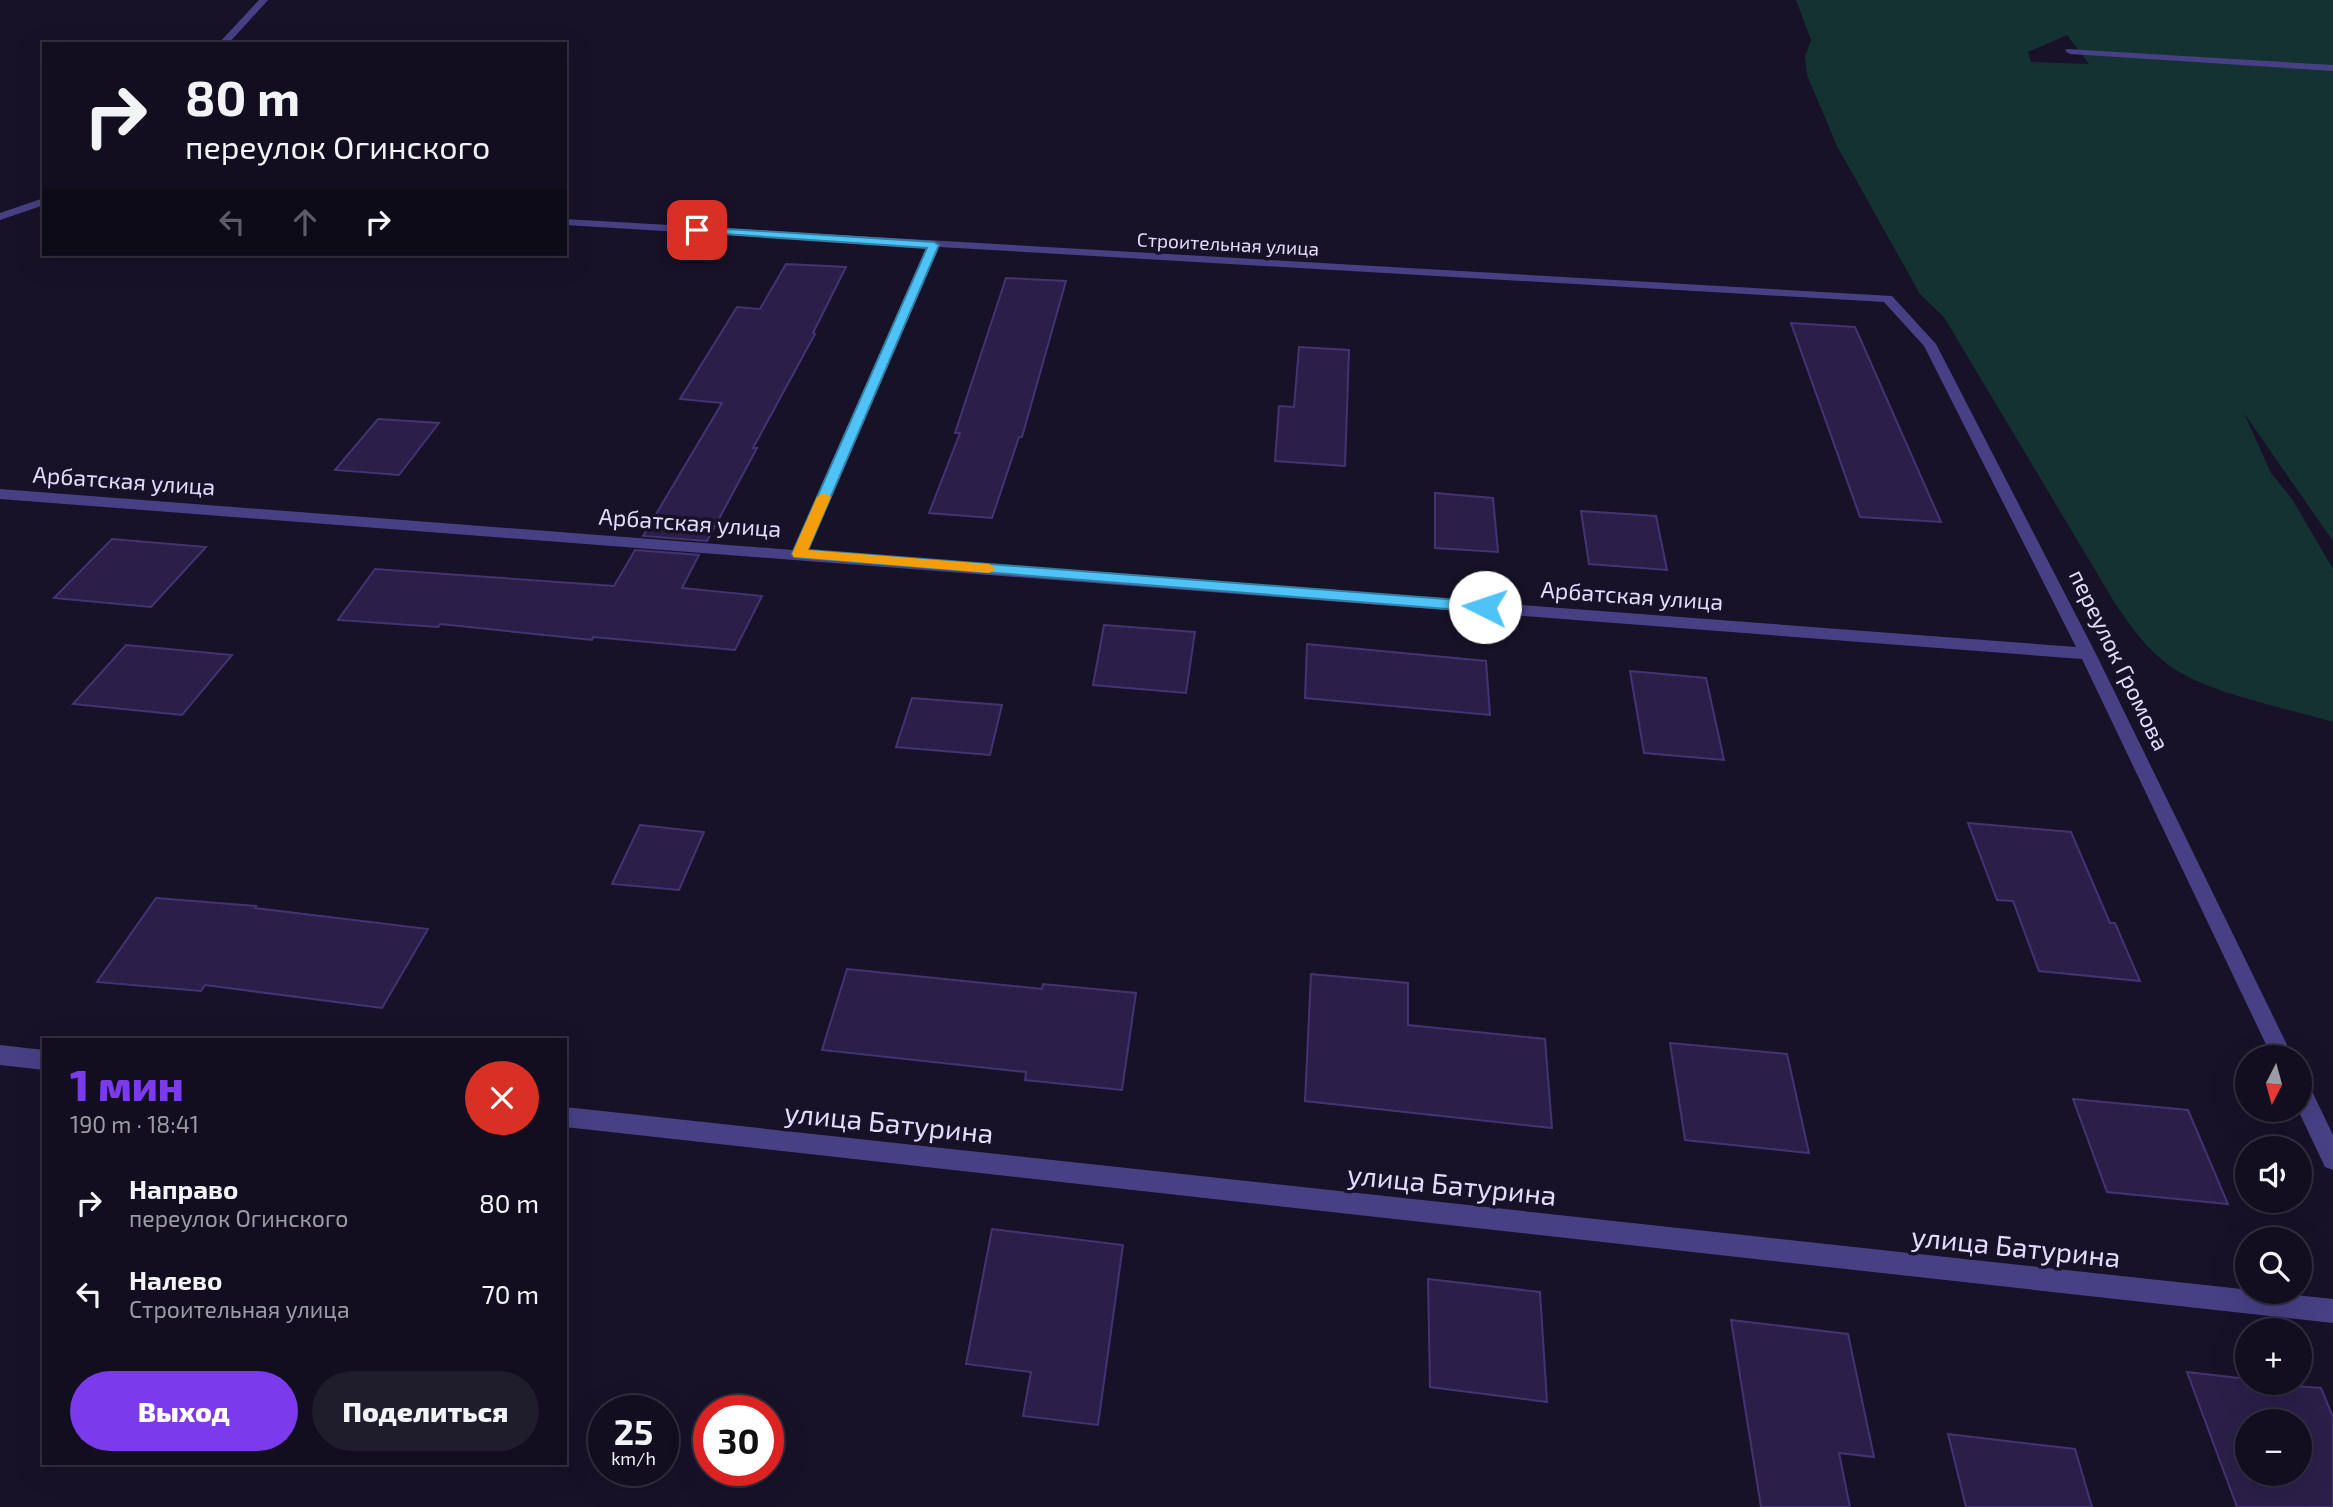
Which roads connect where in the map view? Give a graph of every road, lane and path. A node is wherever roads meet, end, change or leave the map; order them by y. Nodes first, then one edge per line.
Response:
1 (264, 0) edge
2 (225, 42) edge
3 (2070, 51) dead end
4 (2333, 68) edge
5 (42, 201) edge
6 (0, 217) edge
7 (567, 222) edge
8 (934, 245) junction
9 (1888, 299) joint
10 (0, 494) edge
11 (799, 554) junction
12 (2088, 654) junction
13 (2277, 1045) edge
14 (0, 1055) edge
15 (42, 1060) edge
16 (2312, 1115) edge
17 (567, 1117) edge
18 (2333, 1159) edge
19 (2333, 1311) edge

1 - 2 street
3 - 4 street
5 - 6 street
7 - 8 street, Строительная улица
8 - 9 street, Строительная улица
8 - 11 street
9 - 12 street, переулок Громова
10 - 11 street, Арбатская улица
11 - 12 street, Арбатская улица
12 - 13 street, переулок Громова
14 - 15 street
16 - 18 street
17 - 19 street, улица Батурина

